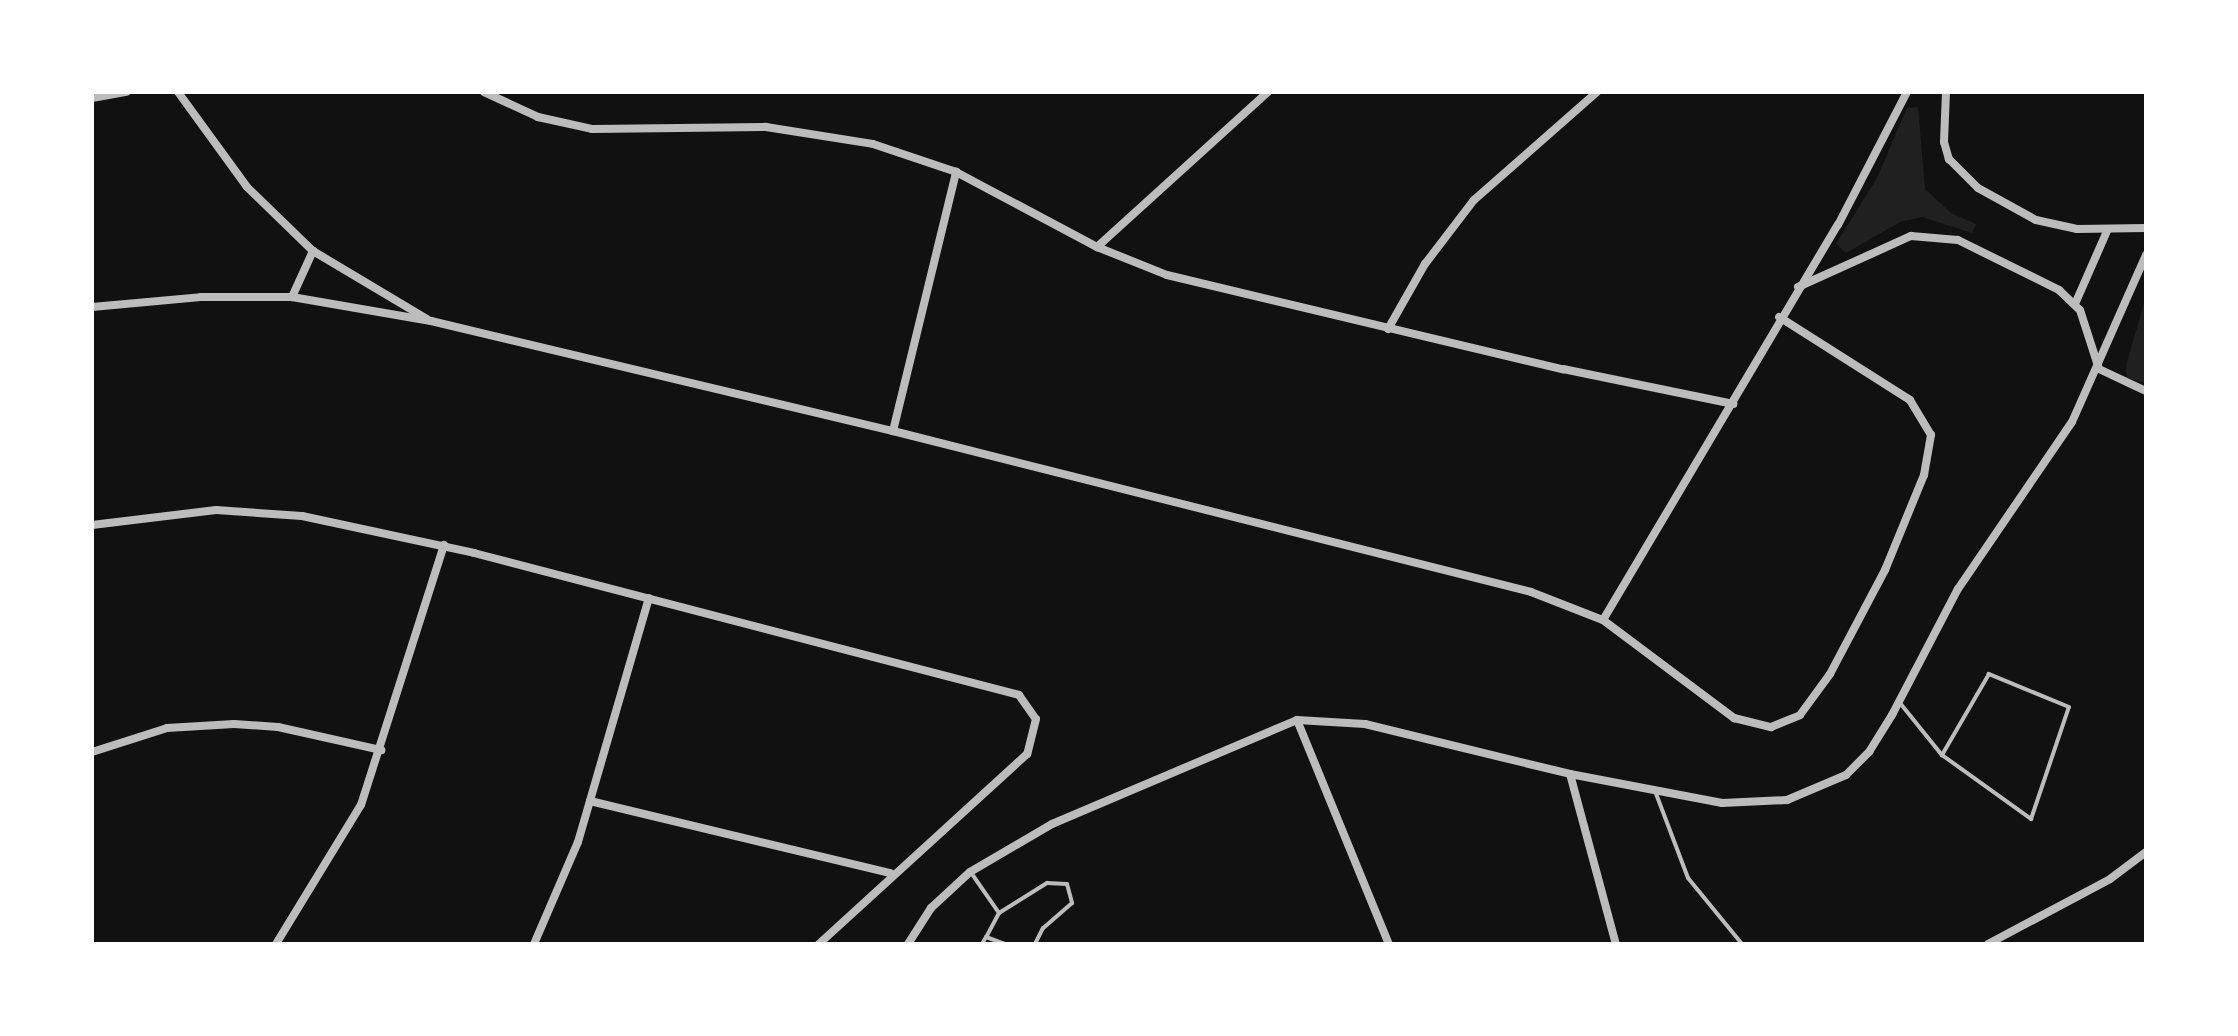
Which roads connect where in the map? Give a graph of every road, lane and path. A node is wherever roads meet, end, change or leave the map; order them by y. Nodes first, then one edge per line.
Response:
1 (126, 92) edge
2 (178, 92) edge
3 (484, 92) edge
4 (1267, 92) edge
5 (1597, 92) edge
6 (1907, 92) edge
7 (1946, 92) edge
8 (92, 98) edge
9 (956, 172) junction
10 (2146, 228) edge
11 (2107, 231) junction
12 (1097, 247) junction
13 (313, 251) junction
14 (2146, 255) edge
15 (1797, 287) junction
16 (292, 297) junction
17 (2075, 304) junction
18 (92, 307) edge
19 (1779, 317) junction
20 (431, 321) junction
21 (1388, 329) junction
22 (2099, 369) junction
23 (2146, 391) edge
24 (1733, 404) junction
25 (893, 431) junction
26 (92, 525) edge
27 (444, 545) junction
28 (649, 598) junction
29 (1603, 620) junction
30 (1898, 702) junction
31 (1297, 720) junction
32 (381, 750) junction
33 (92, 752) edge
34 (1942, 755) junction
35 (1570, 774) junction
36 (1655, 791) junction
37 (590, 801) junction
38 (2146, 852) edge
39 (970, 872) junction
40 (891, 873) junction
41 (999, 913) junction
42 (986, 937) junction
43 (276, 944) edge
44 (534, 944) edge
45 (819, 944) edge
46 (908, 944) edge
47 (982, 944) edge
48 (1005, 944) edge
49 (1035, 944) edge
50 (1389, 944) edge
51 (1616, 944) edge
52 (1742, 944) edge
53 (1988, 944) edge

1 - 8 street
2 - 13 street
3 - 9 street
4 - 12 street
5 - 21 street
6 - 15 street
7 - 11 street
9 - 12 street
9 - 25 street
10 - 11 street
11 - 17 street
12 - 21 street
13 - 16 street
13 - 20 street
14 - 22 street
15 - 17 street
15 - 19 street
16 - 18 street
16 - 20 street
17 - 22 street
19 - 24 street
19 - 29 street
20 - 25 street
21 - 24 street
22 - 23 street
22 - 30 street
24 - 29 street
25 - 29 street
26 - 27 street
27 - 28 street
27 - 32 street
28 - 37 street
28 - 40 street
30 - 34 lane
30 - 36 street
31 - 35 street
31 - 39 street
31 - 50 street
32 - 33 street
32 - 43 street
34 - 34 lane
35 - 36 street
35 - 51 street
36 - 52 lane
37 - 40 street
37 - 44 street
38 - 53 street
39 - 41 lane
39 - 46 street
40 - 45 street
41 - 42 lane
41 - 49 lane
42 - 47 lane
42 - 48 lane

